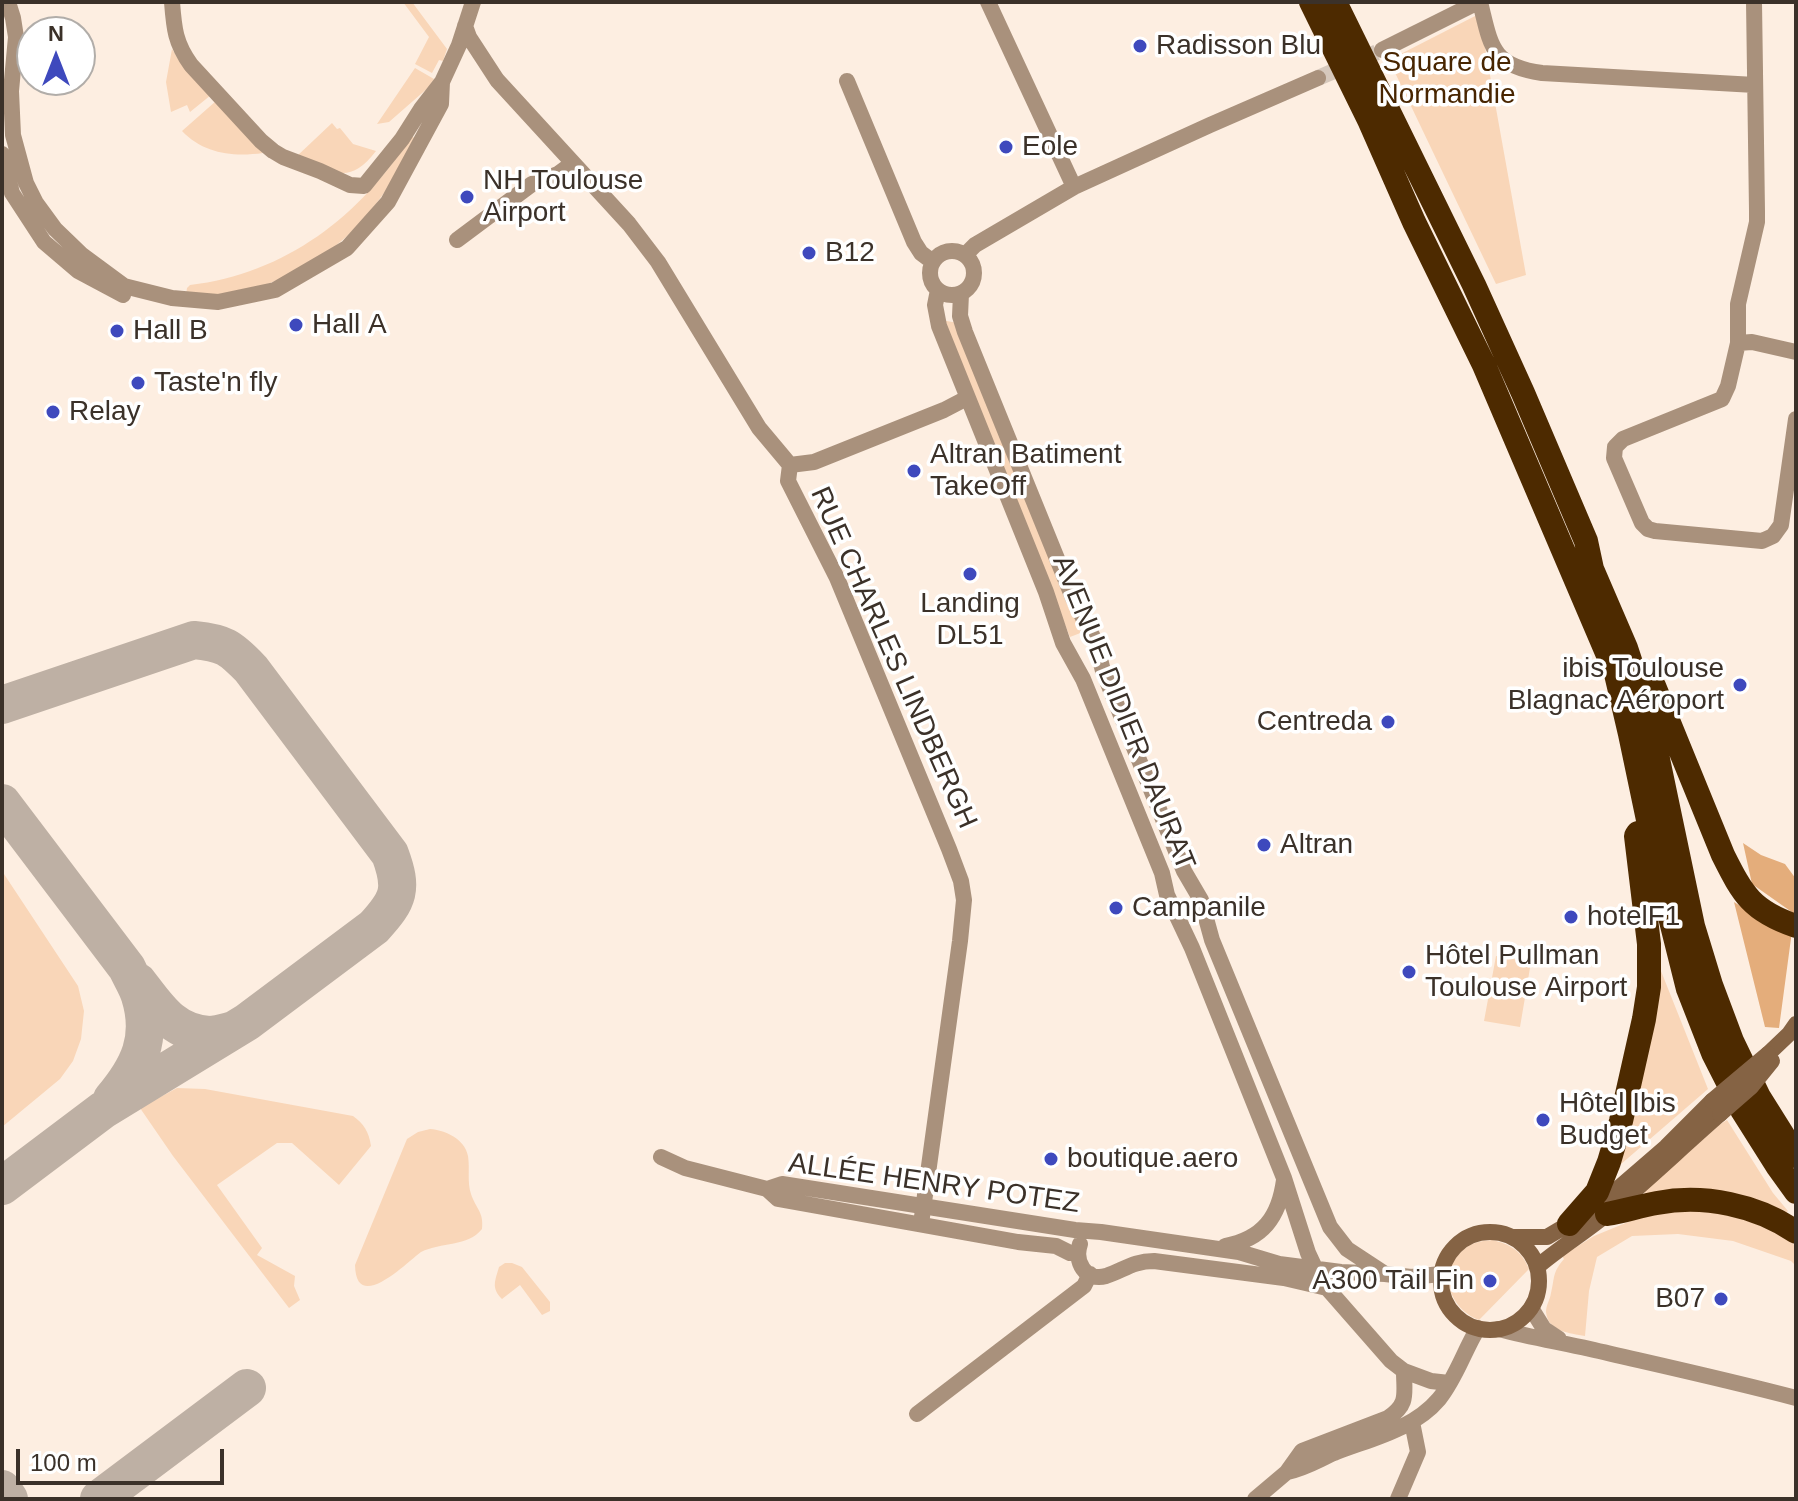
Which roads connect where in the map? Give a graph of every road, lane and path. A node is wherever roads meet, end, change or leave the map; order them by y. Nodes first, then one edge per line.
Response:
1 (8, 2) edge
2 (172, 2) edge
3 (473, 2) edge
4 (988, 2) edge
5 (1293, 2) edge
6 (1311, 2) edge
7 (1335, 2) edge
8 (1479, 2) edge
9 (1754, 2) edge
10 (465, 26) junction
11 (1382, 50) tunnel mouth
12 (1318, 78) tunnel mouth
13 (847, 81) dead end
14 (442, 82) junction
15 (1755, 85) junction
16 (2, 154) edge
17 (573, 163) junction
18 (1074, 187) junction
19 (1414, 222) junction
20 (457, 240) dead end
21 (965, 255) junction
22 (933, 262) junction
23 (938, 290) junction
24 (961, 294) junction
25 (218, 302) junction
26 (1738, 343) junction
27 (1796, 352) edge
28 (967, 398) junction
29 (1796, 419) edge
30 (790, 465) junction
31 (1586, 541) junction
32 (1647, 813) junction
33 (1796, 926) edge
34 (1796, 1024) edge
35 (1796, 1042) edge
36 (1770, 1058) junction
37 (1716, 1107) junction
38 (1796, 1156) edge
39 (661, 1157) dead end
40 (1284, 1178) junction
41 (767, 1189) junction
42 (1796, 1192) edge
43 (923, 1206) junction
44 (1607, 1214) junction
45 (921, 1224) junction
46 (1569, 1224) junction
47 (1796, 1232) edge
48 (1101, 1233) junction
49 (1514, 1237) junction
50 (1212, 1248) junction
51 (1077, 1253) junction
52 (1537, 1267) junction
53 (1315, 1268) junction
54 (1114, 1271) junction
55 (1090, 1274) junction
56 (1385, 1274) junction
57 (1441, 1274) junction
58 (1327, 1288) junction
59 (1531, 1308) junction
60 (1478, 1328) junction
61 (1499, 1329) junction
62 (1567, 1344) junction
63 (1404, 1371) junction
64 (1449, 1383) junction
65 (1796, 1398) edge
66 (917, 1414) dead end
67 (1412, 1422) junction
68 (1287, 1472) junction
69 (1255, 1499) edge
70 (1398, 1499) edge

1 - 25 street
2 - 14 street
3 - 10 street
4 - 18 street
5 - 19 highway
6 - 19 highway
7 - 31 highway
8 - 11 street
8 - 15 street
9 - 15 street
10 - 14 street
10 - 17 street, RUE CHARLES LINDBERGH
12 - 18 street
13 - 22 street
14 - 25 street
15 - 26 street
16 - 25 street
17 - 20 street
17 - 30 street, RUE CHARLES LINDBERGH
18 - 21 street
19 - 32 highway
21 - 22 street
21 - 24 street
22 - 23 street
23 - 24 street
23 - 28 street, AVENUE DIDIER DAURAT
24 - 56 street, AVENUE DIDIER DAURAT
26 - 27 street
26 - 29 street
28 - 30 street
28 - 40 street, AVENUE DIDIER DAURAT
30 - 43 street, RUE CHARLES LINDBERGH
31 - 33 highway
31 - 38 highway
32 - 42 highway
32 - 46 highway
34 - 36 main road
35 - 36 main road
36 - 37 main road, bridge
37 - 44 main road
37 - 46 main road
39 - 41 street, ALLÉE HENRY POTEZ
40 - 50 street, ALLÉE HENRY POTEZ
40 - 53 street, AVENUE DIDIER DAURAT
41 - 43 street, ALLÉE HENRY POTEZ
41 - 45 street, ALLÉE HENRY POTEZ
43 - 45 street, RUE CHARLES LINDBERGH
43 - 48 street, ALLÉE HENRY POTEZ
44 - 47 highway
44 - 52 main road
45 - 51 street, ALLÉE HENRY POTEZ
46 - 49 main road
48 - 50 street, ALLÉE HENRY POTEZ
48 - 51 street
48 - 54 street
49 - 52 main road
49 - 57 main road
50 - 53 street, ALLÉE HENRY POTEZ
51 - 55 street
52 - 59 main road
53 - 56 street
53 - 58 street, AVENUE DIDIER DAURAT
54 - 55 street
54 - 58 street
55 - 66 street
56 - 57 street
57 - 60 main road
58 - 63 street, AVENUE DIDIER DAURAT
59 - 61 main road
59 - 62 street
60 - 61 main road
60 - 64 street
61 - 62 street
62 - 65 street
63 - 64 street
63 - 68 street
64 - 67 street
67 - 68 street
67 - 70 street
68 - 69 street

